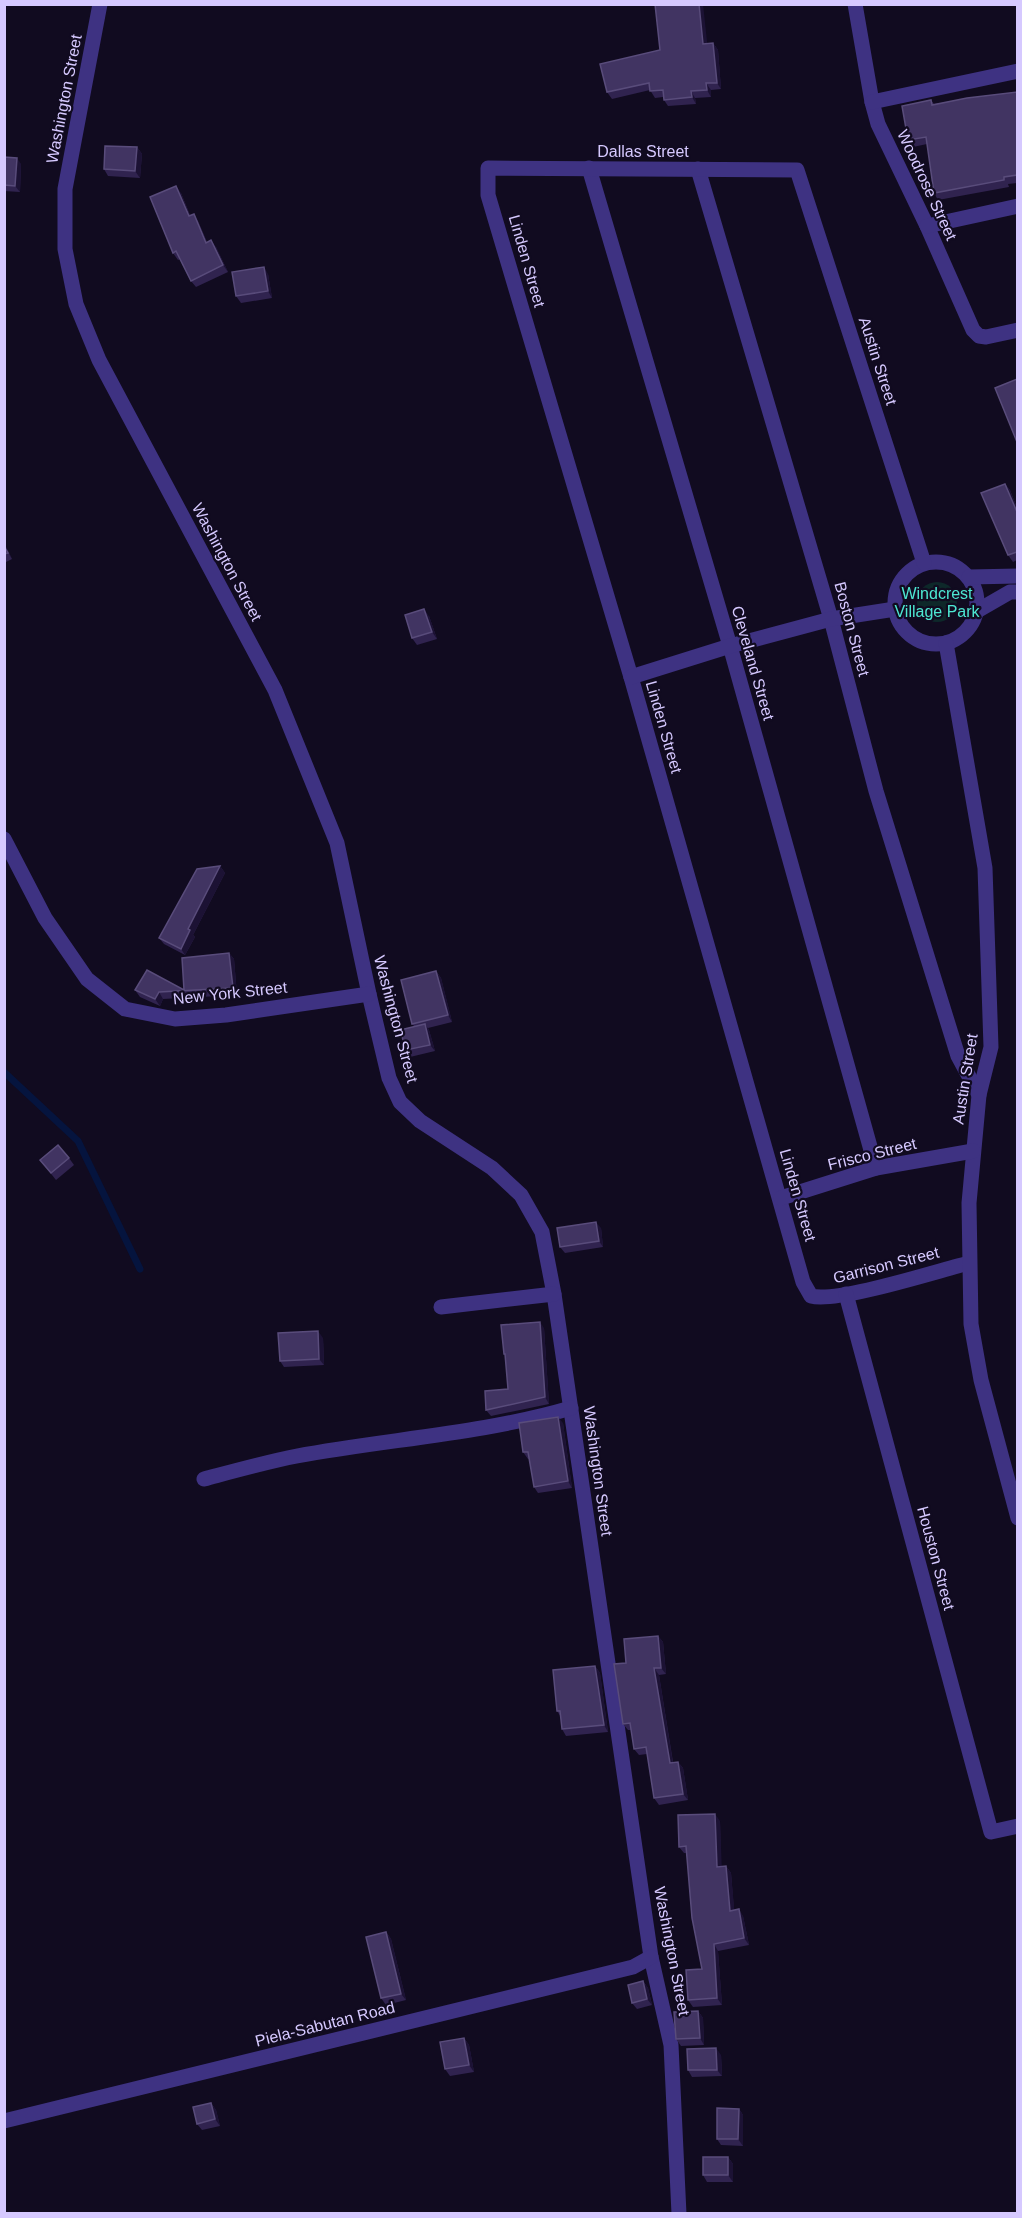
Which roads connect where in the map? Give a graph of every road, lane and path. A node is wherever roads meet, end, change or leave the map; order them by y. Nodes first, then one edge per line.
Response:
1 (100, 4) edge
2 (855, 4) edge
3 (1017, 71) edge
4 (872, 102) junction
5 (488, 168) joint
6 (589, 168) junction
7 (698, 169) junction
8 (797, 170) joint
9 (1017, 207) edge
10 (927, 226) junction
11 (1017, 330) edge
12 (924, 563) junction
13 (1017, 576) edge
14 (969, 577) junction
15 (1017, 592) edge
16 (895, 609) junction
17 (977, 611) junction
18 (831, 619) junction
19 (946, 644) junction
20 (730, 646) junction
21 (631, 677) junction
22 (4, 839) edge
23 (369, 994) junction
24 (979, 1095) junction
25 (973, 1151) junction
26 (876, 1168) junction
27 (781, 1198) junction
28 (969, 1263) junction
29 (554, 1294) junction
30 (846, 1294) junction
31 (811, 1296) joint
32 (441, 1307) dead end
33 (571, 1408) junction
34 (204, 1479) dead end
35 (1017, 1518) edge
36 (1017, 1826) edge
37 (651, 1957) junction
38 (4, 2121) edge
39 (679, 2214) edge

1 - 23 street, Washington Street
2 - 4 street, Woodrose Street
3 - 4 street
4 - 10 street, Woodrose Street
5 - 6 street, Dallas Street
5 - 21 street, Linden Street
6 - 7 street, Dallas Street
6 - 20 street, Cleveland Street
7 - 8 street, Dallas Street
7 - 18 street, Boston Street
8 - 12 street, Austin Street
9 - 10 street
10 - 11 street, Woodrose Street
12 - 14 street
12 - 16 street
13 - 14 street
14 - 17 street
15 - 17 street
16 - 18 street
16 - 19 street
17 - 19 street
18 - 20 street
18 - 24 street, Boston Street
19 - 24 street, Austin Street
20 - 21 street
20 - 26 street, Cleveland Street
21 - 27 street, Linden Street
22 - 23 street, New York Street
23 - 29 street, Washington Street
24 - 25 street, Austin Street
25 - 26 street, Frisco Street
25 - 28 street, Austin Street
26 - 27 street, Frisco Street
27 - 31 street, Linden Street
28 - 30 street, Garrison Street
28 - 35 street, Austin Street
29 - 32 street
29 - 33 street, Washington Street
30 - 31 street, Garrison Street
30 - 36 street, Houston Street
33 - 34 street
33 - 37 street, Washington Street
37 - 38 street, Piela-Sabutan Road
37 - 39 street, Washington Street

